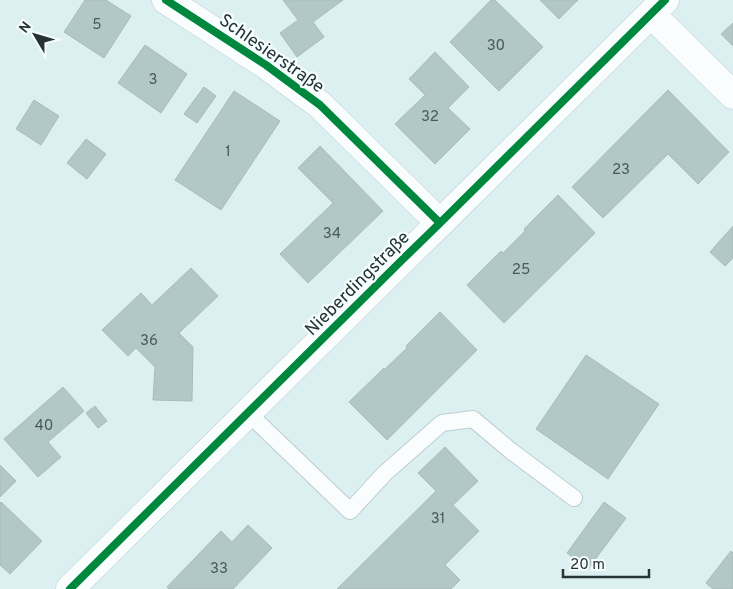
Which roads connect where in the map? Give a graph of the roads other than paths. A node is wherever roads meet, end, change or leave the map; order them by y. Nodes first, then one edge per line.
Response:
1 (166, 0) edge
2 (658, 7) edge
3 (733, 96) edge
4 (440, 223) junction
5 (248, 413) junction
6 (574, 498) dead end
7 (70, 589) edge

1 - 4 street, Schlesierstraße
2 - 3 street
2 - 4 street, Nieberdingstraße
4 - 5 street, Nieberdingstraße
5 - 6 lane
5 - 7 street, Nieberdingstraße

